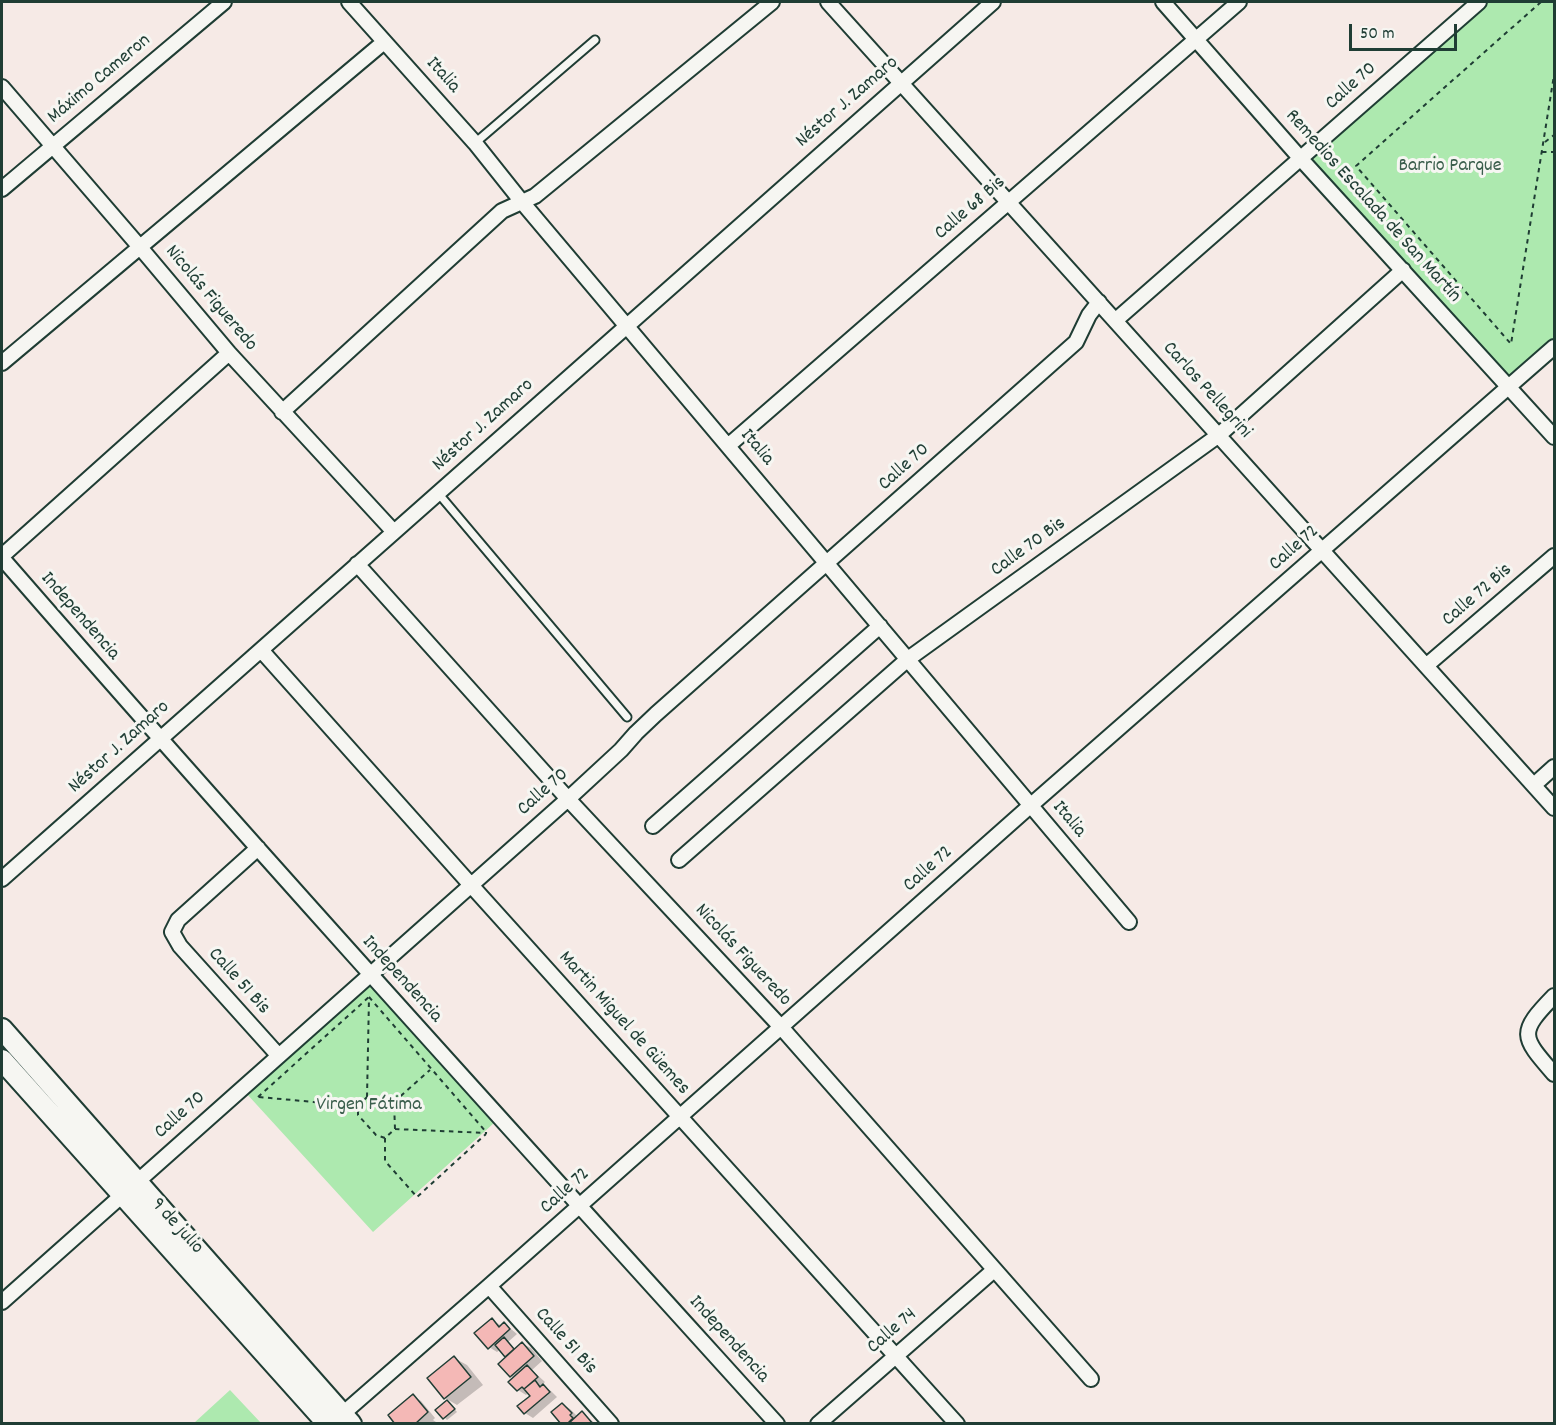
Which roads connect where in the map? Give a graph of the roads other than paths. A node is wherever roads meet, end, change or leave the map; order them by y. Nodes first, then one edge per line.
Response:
1 (224, 2) edge
2 (349, 2) edge
3 (772, 2) edge
4 (828, 2) edge
5 (993, 2) edge
6 (1163, 2) edge
7 (1239, 2) edge
8 (1479, 2) edge
9 (595, 39) dead end
10 (1196, 39) junction
11 (384, 42) junction
12 (901, 82) junction
13 (2, 87) edge
14 (475, 142) junction
15 (52, 146) junction
16 (1301, 159) junction
17 (2, 189) edge
18 (522, 201) junction
19 (1010, 201) junction
20 (139, 246) junction
21 (1403, 270) junction
22 (1099, 302) junction
23 (1116, 320) junction
24 (626, 324) junction
25 (1554, 347) edge
26 (229, 353) junction
27 (2, 363) edge
28 (1509, 387) junction
29 (282, 412) junction
30 (1219, 435) junction
31 (1554, 437) edge
32 (729, 445) junction
33 (438, 493) junction
34 (394, 532) junction
35 (1323, 551) junction
36 (1554, 556) edge
37 (2, 557) edge
38 (827, 563) junction
39 (357, 564) junction
40 (880, 626) junction
41 (261, 650) junction
42 (908, 659) junction
43 (1427, 665) junction
44 (627, 717) dead end
45 (159, 739) junction
46 (1554, 767) edge
47 (1534, 785) junction
48 (568, 799) junction
49 (1030, 806) junction
50 (1554, 808) edge
51 (653, 826) dead end
52 (258, 848) junction
53 (679, 860) dead end
54 (2, 879) edge
55 (470, 884) junction
56 (1130, 922) dead end
57 (369, 974) junction
58 (1554, 996) edge
59 (782, 1027) junction
60 (2, 1029) edge
61 (278, 1055) junction
62 (2, 1060) edge
63 (1554, 1074) edge
64 (681, 1116) junction
65 (130, 1188) junction
66 (579, 1206) junction
67 (994, 1270) junction
68 (489, 1286) junction
69 (2, 1302) edge
70 (896, 1355) junction
71 (1091, 1379) dead end
72 (338, 1421) edge
73 (611, 1424) edge
74 (777, 1424) edge
75 (818, 1424) edge
76 (957, 1424) edge

1 - 15 street, Máximo Cameron
2 - 11 street, Italia
3 - 18 street
4 - 12 street, Carlos Pellegrini
5 - 12 street, Néstor J. Zamaro
6 - 10 street, Remedios Escalada de San Martín
7 - 10 street, Calle 68 Bis
8 - 16 street, Calle 70
9 - 14 lane
10 - 16 street, Remedios Escalada de San Martín
10 - 19 street, Calle 68 Bis
11 - 14 street, Italia
11 - 20 street
12 - 19 street, Carlos Pellegrini
12 - 24 street, Néstor J. Zamaro
13 - 15 street, Nicolás Figueredo
14 - 18 street, Italia
15 - 17 street, Máximo Cameron
15 - 20 street, Nicolás Figueredo
16 - 21 street, Remedios Escalada de San Martín
16 - 23 street, Calle 70
18 - 24 street, Italia
18 - 29 street
19 - 22 street, Carlos Pellegrini
19 - 32 street, Calle 68 Bis
20 - 26 street, Nicolás Figueredo
20 - 27 street
21 - 28 street, Remedios Escalada de San Martín
21 - 30 street, Calle 70 Bis
22 - 23 street, Carlos Pellegrini
22 - 38 street, Calle 70
23 - 30 street, Carlos Pellegrini
24 - 32 street, Italia
24 - 33 street, Néstor J. Zamaro
25 - 28 street, Calle 72
26 - 29 street, Nicolás Figueredo
26 - 37 street
28 - 31 street, Remedios Escalada de San Martín
28 - 35 street, Calle 72
29 - 34 street, Nicolás Figueredo
30 - 35 street, Carlos Pellegrini
30 - 42 street, Calle 70 Bis
32 - 38 street, Italia
33 - 34 street, Néstor J. Zamaro
33 - 44 lane
34 - 39 street, Néstor J. Zamaro
35 - 43 street, Carlos Pellegrini
35 - 49 street, Calle 72
36 - 43 street, Calle 72 Bis
37 - 45 street, Independencia
38 - 40 street, Italia
38 - 48 street, Calle 70
39 - 41 street, Néstor J. Zamaro
39 - 48 street, Nicolás Figueredo
40 - 42 street, Italia
40 - 51 street
41 - 45 street, Néstor J. Zamaro
41 - 55 street, Martin Miguel de Güemes
42 - 49 street, Italia
42 - 53 street, Calle 70 Bis
43 - 47 street, Carlos Pellegrini
45 - 52 street, Independencia
45 - 54 street, Néstor J. Zamaro
46 - 47 street
47 - 50 street, Carlos Pellegrini
48 - 55 street, Calle 70
48 - 59 street, Nicolás Figueredo
49 - 56 street, Italia
49 - 59 street, Calle 72
52 - 57 street, Independencia
52 - 61 street, Calle 51 Bis
55 - 57 street, Calle 70
55 - 64 street, Martin Miguel de Güemes
57 - 61 street, Calle 70
57 - 66 street, Independencia
58 - 63 street
59 - 64 street, Calle 72
59 - 67 street, Nicolás Figueredo
60 - 65 main road, 9 de julio
61 - 65 street, Calle 70
62 - 65 main road, 9 de julio
64 - 66 street, Calle 72
64 - 70 street, Martin Miguel de Güemes
65 - 69 street, Calle 70
65 - 72 main road, 9 de julio
66 - 68 street, Calle 72
66 - 74 street, Independencia
67 - 70 street, Calle 74
67 - 71 street, Nicolás Figueredo
68 - 72 street, Calle 72
68 - 73 street, Calle 51 Bis
70 - 75 street, Calle 74
70 - 76 street, Martin Miguel de Güemes

